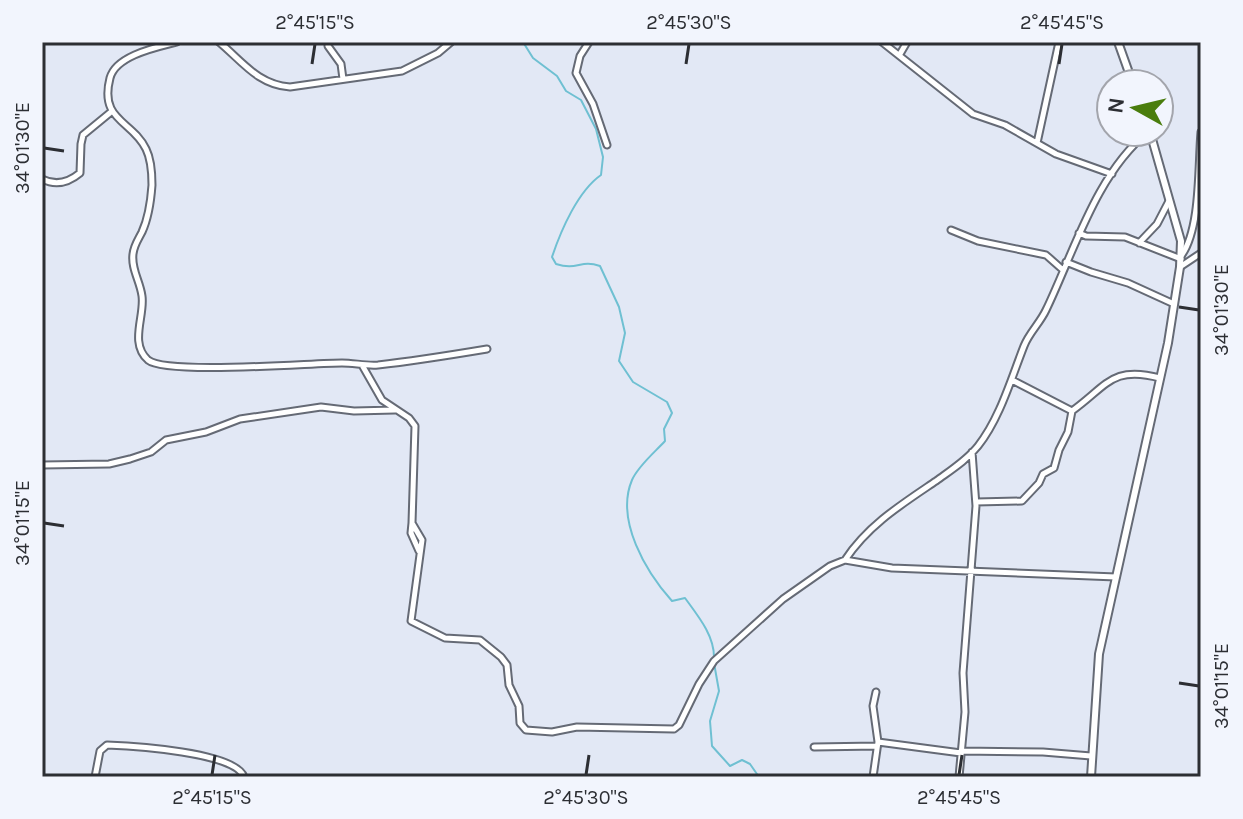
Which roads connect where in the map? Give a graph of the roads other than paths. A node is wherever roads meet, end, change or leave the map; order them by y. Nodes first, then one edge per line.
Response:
1 (177, 42) edge
2 (219, 42) edge
3 (451, 42) edge
4 (589, 42) edge
5 (882, 42) edge
6 (907, 42) edge
7 (1059, 42) edge
8 (1118, 42) edge
9 (328, 46) dead end
10 (900, 54) junction
11 (1127, 68) edge
12 (343, 79) junction
13 (111, 112) junction
14 (1201, 132) edge
15 (1037, 143) junction
16 (607, 145) dead end
17 (1133, 148) edge
18 (1154, 148) edge
19 (1112, 174) junction
20 (42, 179) edge
21 (1169, 200) junction
22 (951, 230) dead end
23 (1079, 233) junction
24 (1190, 239) junction
25 (1139, 243) junction
26 (1201, 253) edge
27 (1181, 261) junction
28 (1066, 262) junction
29 (1063, 270) junction
30 (1175, 304) junction
31 (487, 349) dead end
32 (362, 365) junction
33 (1160, 378) junction
34 (1012, 380) junction
35 (396, 410) junction
36 (1072, 411) junction
37 (972, 452) junction
38 (42, 465) edge
39 (976, 502) junction
40 (845, 560) junction
41 (973, 569) junction
42 (1116, 577) junction
43 (876, 692) dead end
44 (877, 744) junction
45 (814, 747) dead end
46 (961, 752) junction
47 (1091, 756) junction
48 (95, 777) edge
49 (244, 777) edge
50 (873, 777) edge
51 (959, 777) edge
52 (1091, 777) edge

1 - 13 street
2 - 12 street
3 - 12 street
4 - 16 street
5 - 10 street
6 - 10 street
7 - 15 street
8 - 11 street
9 - 12 street
10 - 15 street
13 - 20 street
13 - 32 street
14 - 24 street
15 - 19 street
17 - 19 street
18 - 21 street
19 - 23 street
21 - 25 street
21 - 27 street
22 - 29 street
23 - 25 street
23 - 28 street
24 - 26 street
24 - 27 street
25 - 27 street
26 - 27 street
27 - 30 street
28 - 29 street
28 - 30 street
29 - 34 street
30 - 33 street
31 - 32 street
32 - 35 street
33 - 36 street
33 - 42 street
34 - 36 street
34 - 37 street
35 - 38 street
35 - 40 street
36 - 39 street
37 - 39 street
37 - 40 street
39 - 41 street
40 - 41 street
41 - 42 street
41 - 46 street
42 - 47 street
43 - 44 street
44 - 45 street
44 - 46 street
44 - 50 street
46 - 47 street
46 - 51 street
47 - 52 street
48 - 49 street

